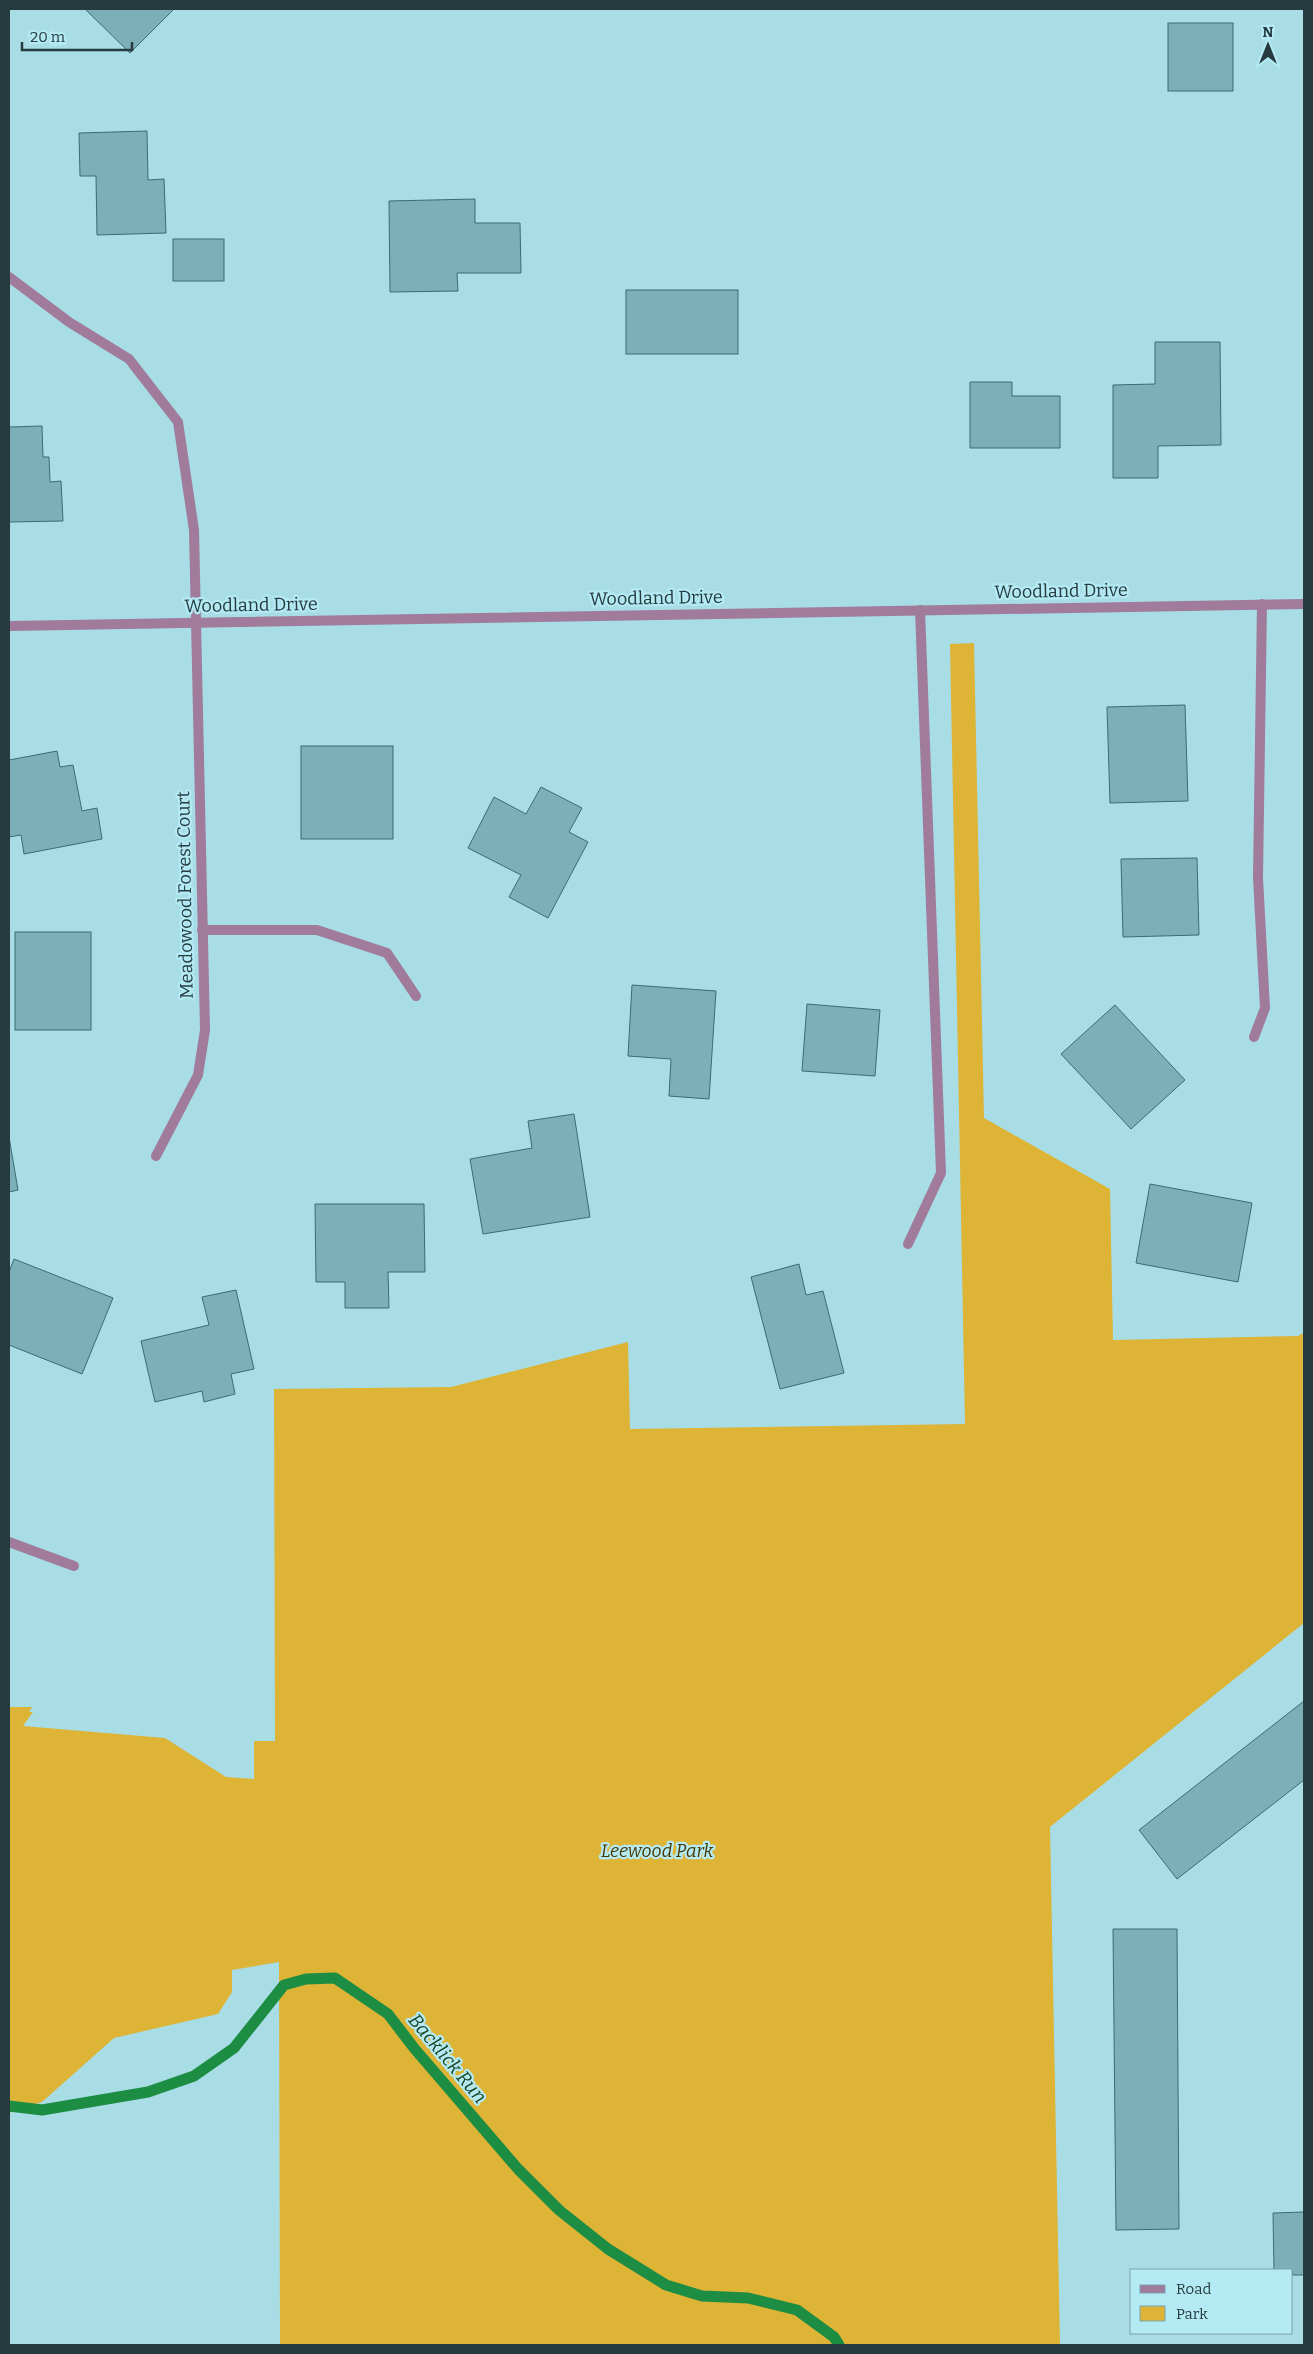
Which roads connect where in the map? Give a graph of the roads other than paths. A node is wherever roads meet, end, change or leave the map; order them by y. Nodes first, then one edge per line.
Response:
1 (9, 277) edge
2 (1262, 604) junction
3 (1304, 604) edge
4 (920, 610) junction
5 (194, 622) junction
6 (9, 626) edge
7 (202, 930) junction
8 (416, 996) dead end
9 (1254, 1037) dead end
10 (156, 1156) dead end
11 (908, 1244) dead end
12 (9, 1542) edge
13 (74, 1566) dead end

1 - 5 street, Meadowood Forest Court
2 - 3 street, Woodland Drive
2 - 4 street, Woodland Drive
2 - 9 street
4 - 5 street, Woodland Drive
4 - 11 street
5 - 6 street, Woodland Drive
5 - 7 street, Meadowood Forest Court
7 - 8 street
7 - 10 street, Meadowood Forest Court
12 - 13 street

